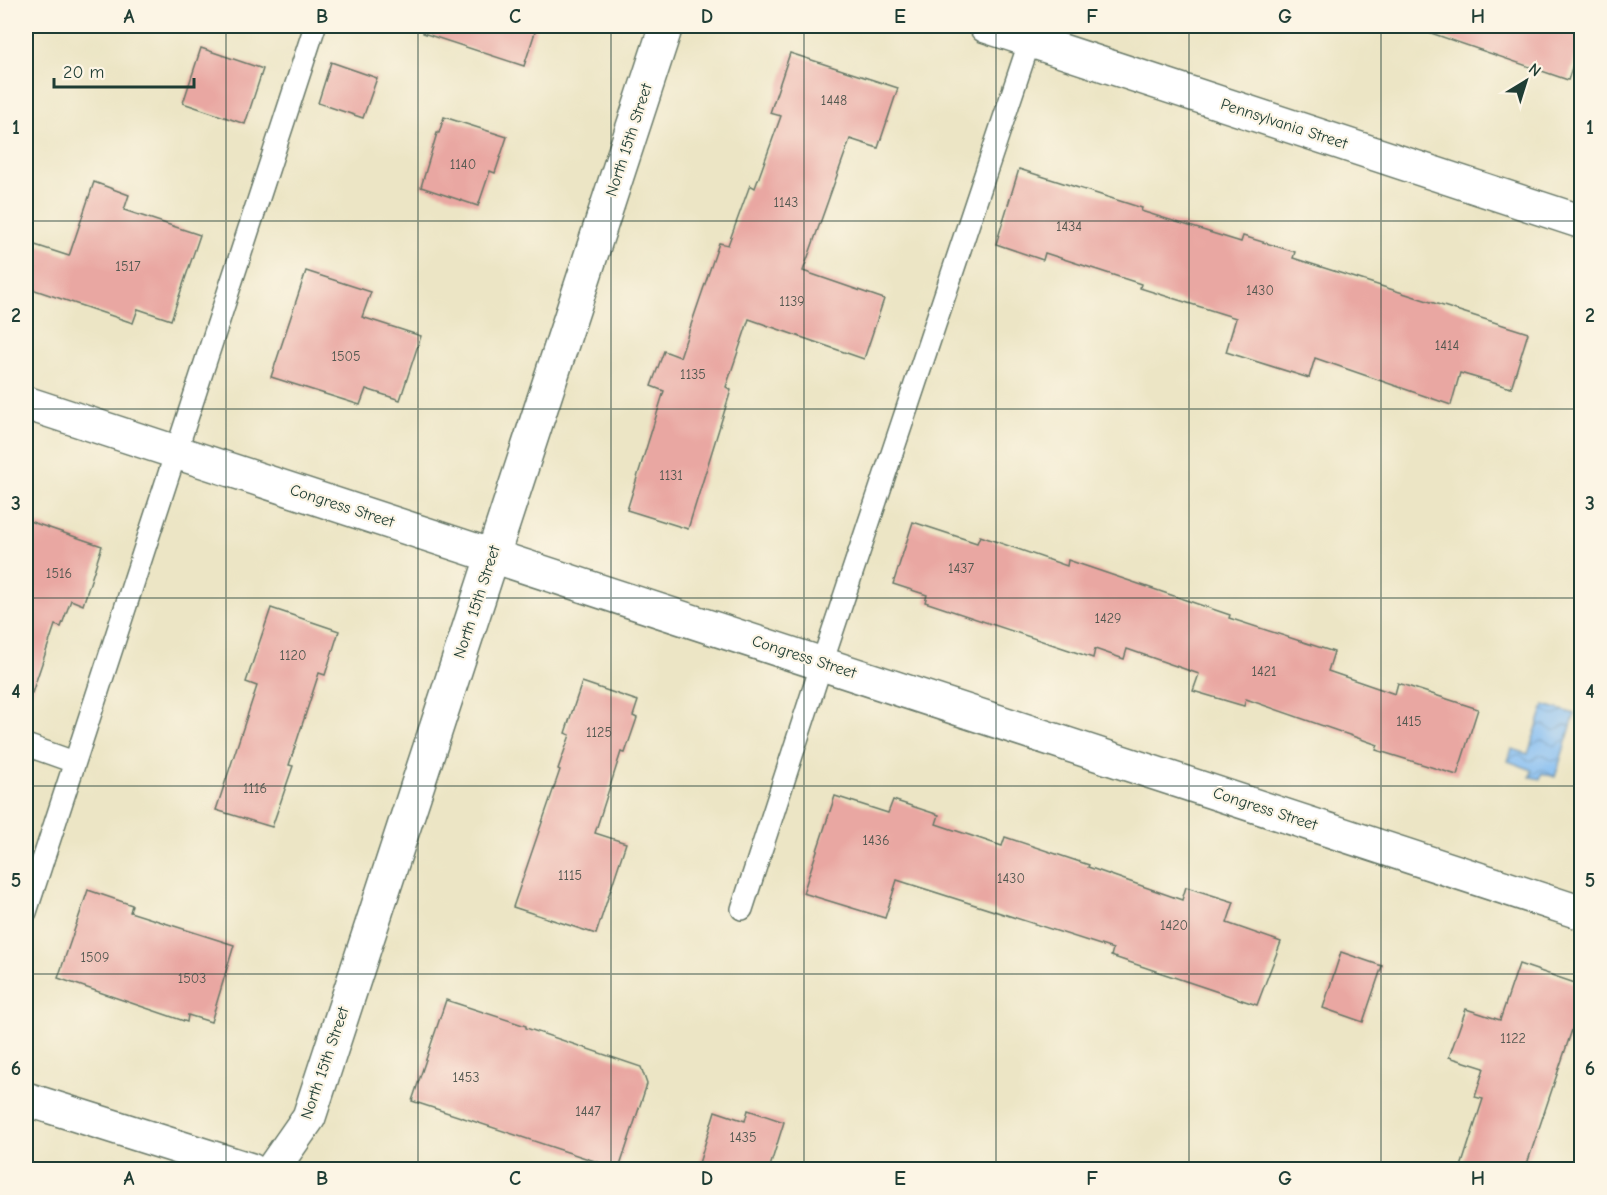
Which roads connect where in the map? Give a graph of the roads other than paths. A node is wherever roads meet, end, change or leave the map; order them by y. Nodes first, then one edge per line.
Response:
1 (315, 26) edge
2 (666, 26) edge
3 (986, 26) edge
4 (1030, 40) junction
5 (1581, 222) edge
6 (26, 402) edge
7 (176, 452) junction
8 (492, 555) junction
9 (822, 663) junction
10 (26, 745) edge
11 (74, 762) junction
12 (742, 909) dead end
13 (26, 912) edge
14 (1581, 913) edge
15 (26, 1098) edge
16 (250, 1170) edge
17 (272, 1170) edge

1 - 7 lane
2 - 8 street, North 15th Street
3 - 4 street, Pennsylvania Street
4 - 5 street, Pennsylvania Street
4 - 9 lane
6 - 7 street, Congress Street
7 - 8 street, Congress Street
7 - 11 lane
8 - 9 street, Congress Street
8 - 17 street, North 15th Street
9 - 12 lane
9 - 14 street, Congress Street
10 - 11 lane
11 - 13 lane
15 - 16 street

